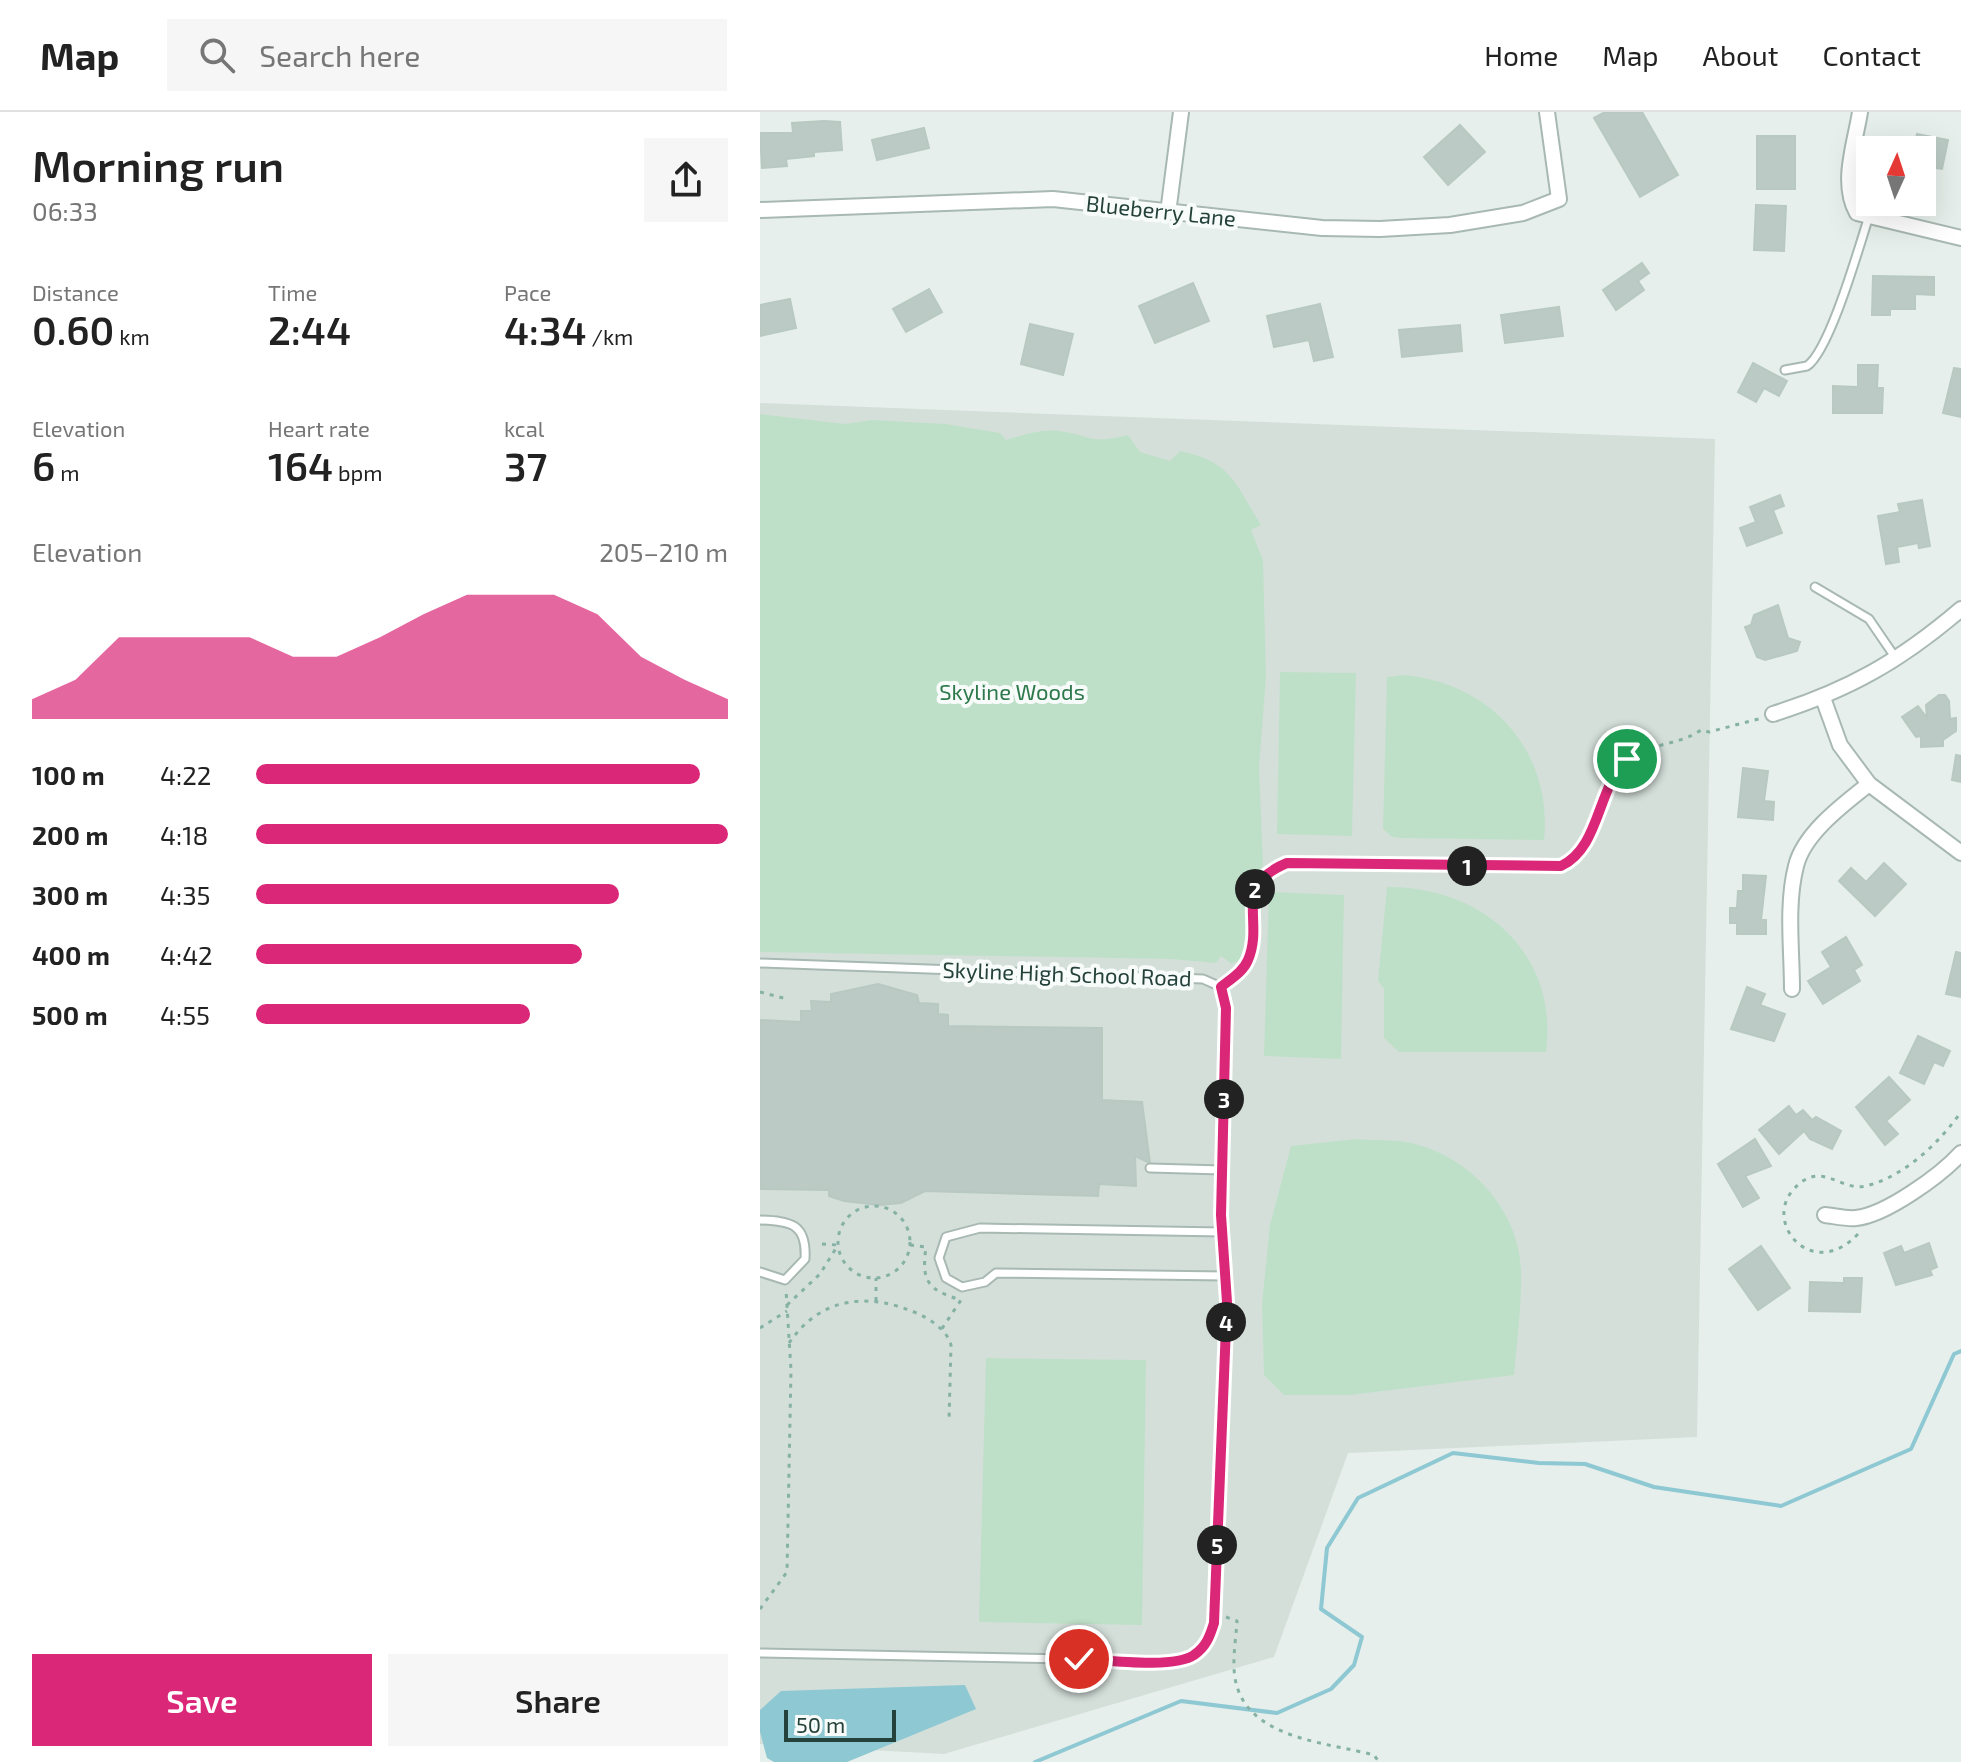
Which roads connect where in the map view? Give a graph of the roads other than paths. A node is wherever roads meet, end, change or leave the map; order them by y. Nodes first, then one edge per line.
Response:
1 (1181, 112) edge
2 (1547, 112) edge
3 (1860, 112) edge
4 (760, 210) edge
5 (1856, 211) edge
6 (1168, 213) junction
7 (1869, 216) joint
8 (1961, 238) edge
9 (1785, 370) dead end
10 (1815, 587) dead end
11 (1961, 609) edge
12 (1896, 659) junction
13 (1823, 698) junction
14 (1773, 714) dead end
15 (1869, 784) junction
16 (1961, 853) edge
17 (760, 963) edge
18 (1792, 989) dead end
19 (1961, 1153) edge
20 (1150, 1168) dead end
21 (1222, 1170) junction
22 (1825, 1215) dead end
23 (760, 1220) edge
24 (1222, 1232) junction
25 (760, 1272) edge
26 (1225, 1276) junction
27 (760, 1653) edge

1 - 6 street
2 - 6 street, Blueberry Lane
3 - 5 street
4 - 6 street, Blueberry Lane
7 - 8 street
7 - 9 lane
10 - 12 lane
11 - 12 street
12 - 13 street
13 - 14 street
13 - 15 street
15 - 16 street
15 - 18 street
17 - 21 lane, Skyline High School Road
19 - 22 street
20 - 21 lane
21 - 24 lane, Skyline High School Road
23 - 25 lane
24 - 26 lane, Skyline High School Road
24 - 26 lane
26 - 27 lane, Skyline High School Road

